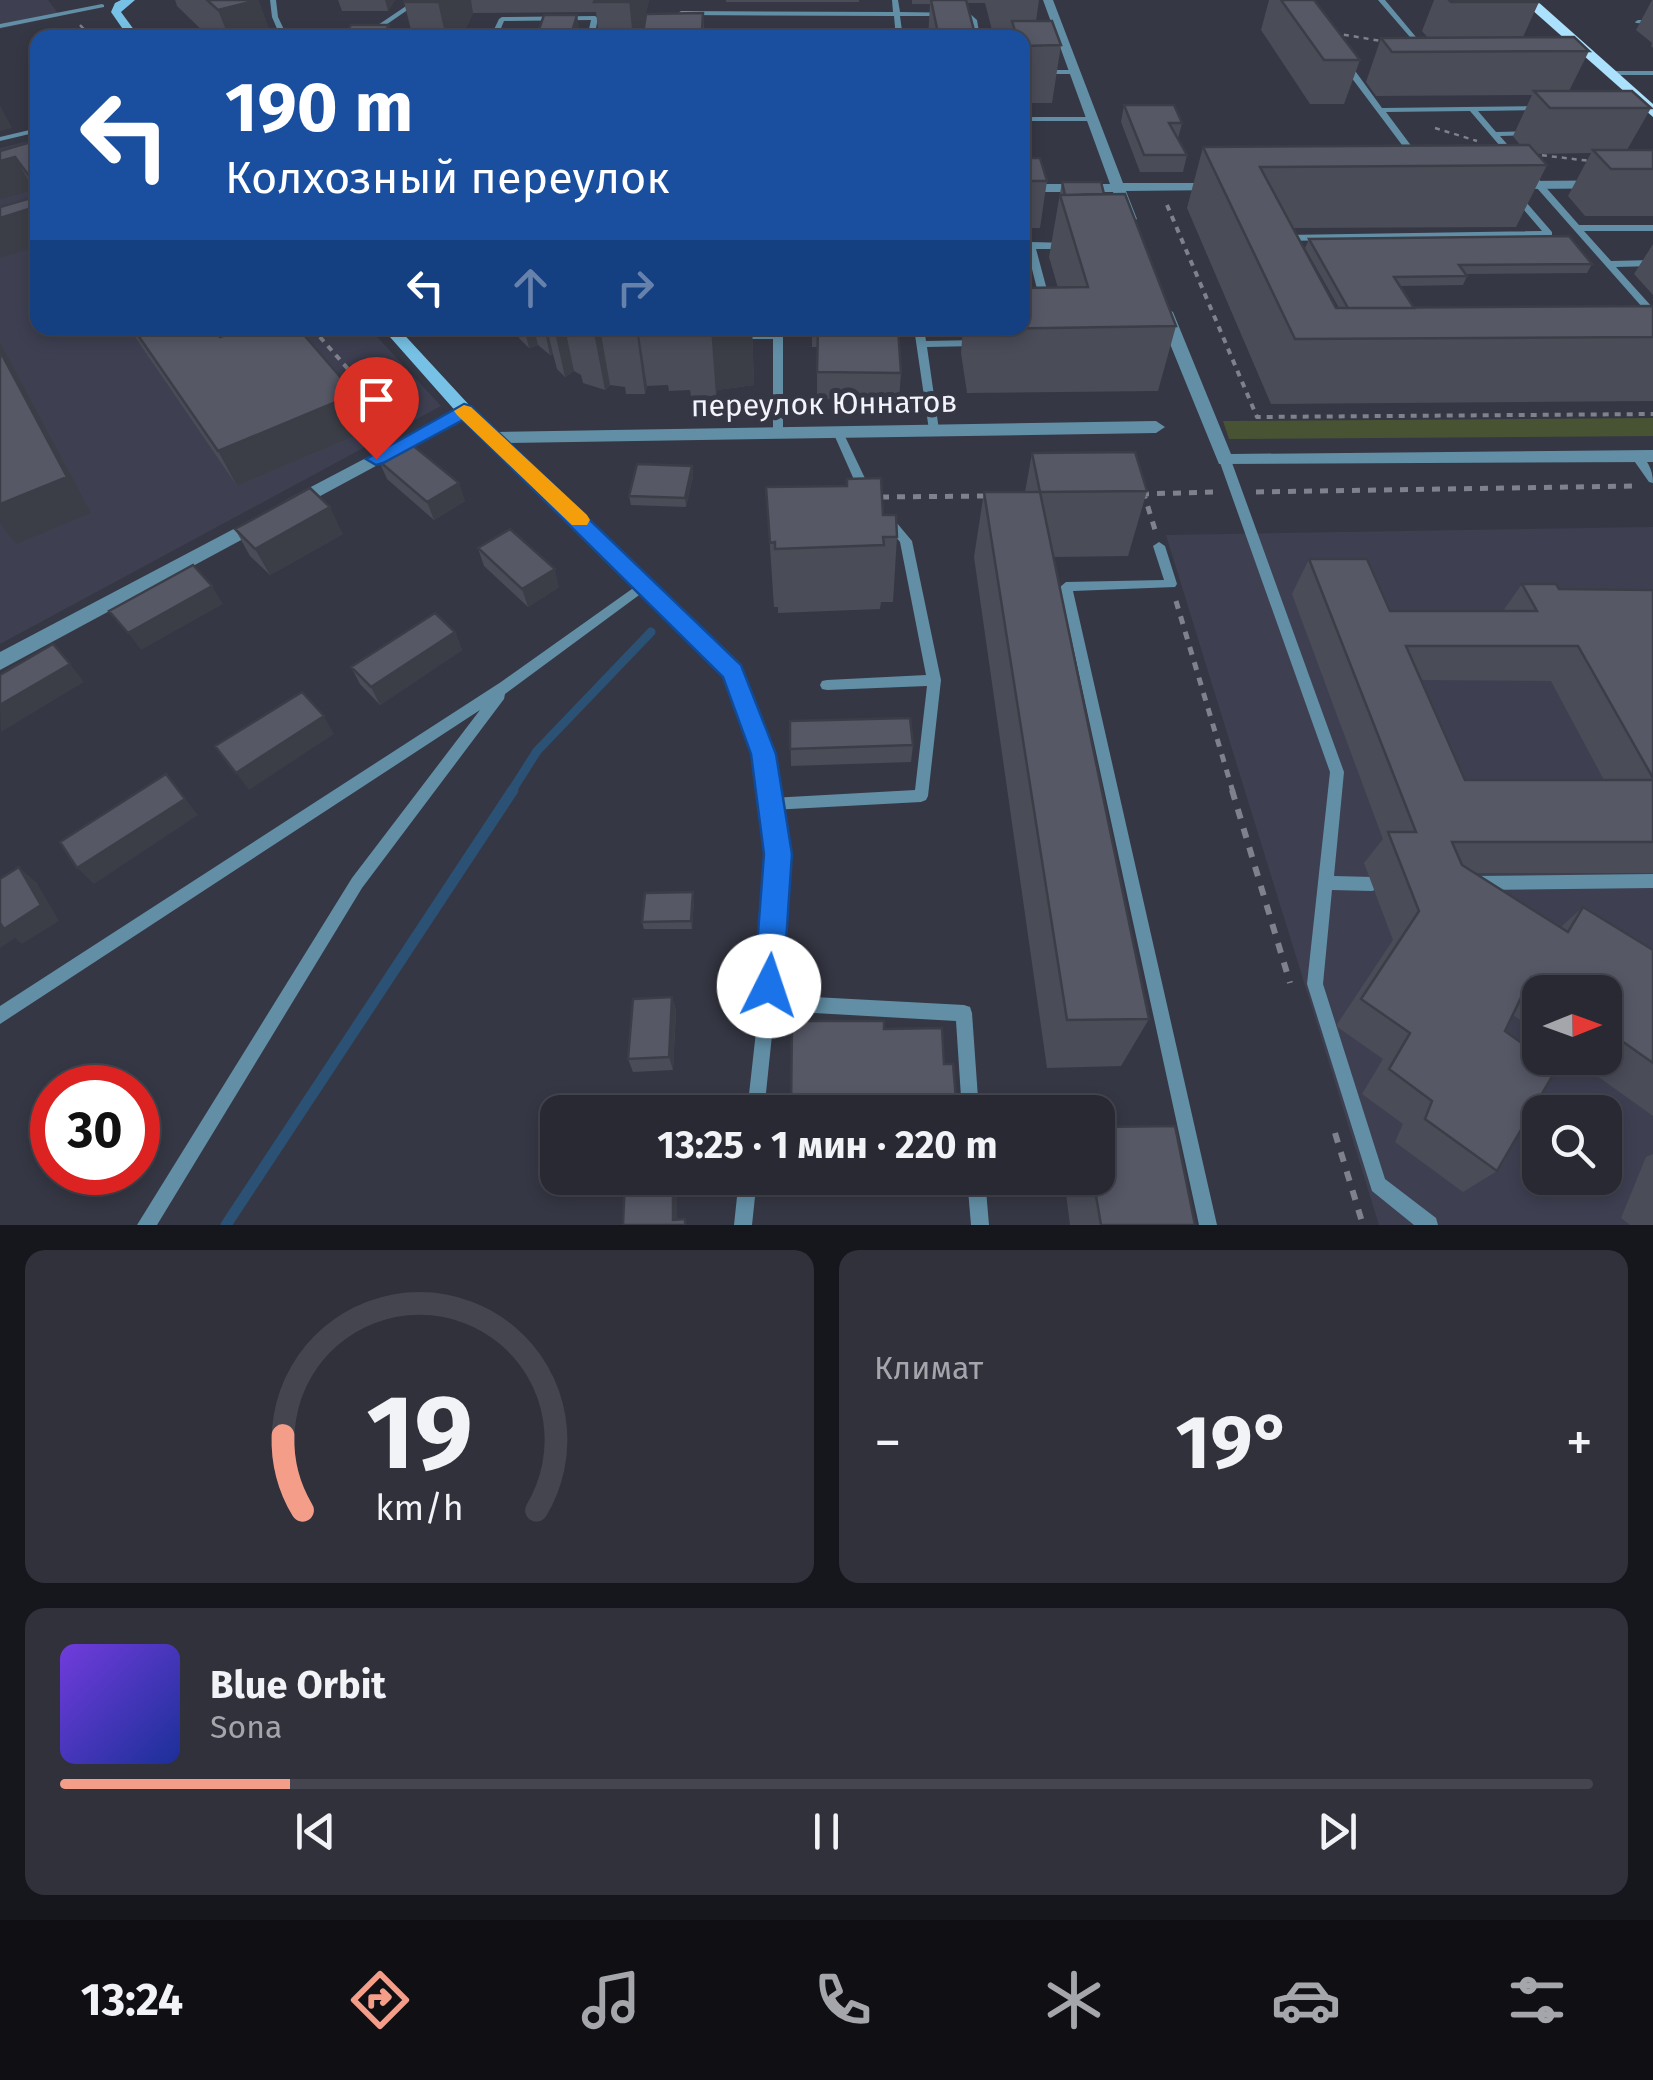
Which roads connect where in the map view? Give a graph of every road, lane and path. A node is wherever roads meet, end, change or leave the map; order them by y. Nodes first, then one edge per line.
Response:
1 (273, 0) edge
2 (419, 0) edge
3 (684, 0) edge
4 (896, 0) edge
5 (1048, 0) edge
6 (1381, 0) edge
7 (1528, 0) edge
8 (99, 3) edge
9 (124, 3) edge
10 (681, 13) junction
11 (897, 13) junction
12 (0, 22) edge
13 (1638, 22) dead end
14 (1653, 22) edge
15 (677, 26) edge
16 (128, 30) edge
17 (282, 30) edge
18 (376, 30) edge
19 (497, 30) edge
20 (592, 30) edge
21 (899, 30) edge
22 (976, 30) edge
23 (1321, 31) joint
24 (1424, 50) joint
25 (1030, 72) edge
26 (1075, 72) junction
27 (1610, 73) junction
28 (1653, 73) edge
29 (1558, 108) edge
30 (1472, 109) junction
31 (1380, 110) junction
32 (1653, 112) edge
33 (1030, 118) edge
34 (1093, 119) junction
35 (30, 132) edge
36 (1547, 133) edge
37 (1494, 134) junction
38 (0, 139) edge
39 (1426, 172) edge
40 (1653, 184) edge
41 (1489, 185) edge
42 (1506, 185) junction
43 (1538, 185) junction
44 (1238, 186) edge
45 (1119, 187) junction
46 (1159, 187) junction
47 (1030, 188) edge
48 (1578, 228) junction
49 (1653, 228) edge
50 (1135, 232) edge
51 (1030, 246) edge
52 (1086, 246) edge
53 (1285, 255) edge
54 (1030, 256) edge
55 (1653, 263) edge
56 (1609, 264) junction
57 (1156, 288) edge
58 (1653, 314) edge
59 (1050, 322) edge
60 (318, 335) edge
61 (396, 335) edge
62 (739, 335) edge
63 (778, 335) edge
64 (920, 335) edge
65 (726, 336) dead end
66 (998, 342) dead end
67 (921, 344) junction
68 (464, 410) junction
69 (1653, 414) edge
70 (1156, 427) dead end
71 (837, 430) junction
72 (934, 430) junction
73 (778, 431) junction
74 (493, 438) junction
75 (410, 440) junction
76 (1644, 456) edge
77 (1225, 460) junction
78 (1136, 477) edge
79 (1653, 480) edge
80 (868, 497) edge
81 (881, 512) edge
82 (1160, 546) joint
83 (646, 584) junction
84 (1171, 584) junction
85 (0, 662) edge
86 (934, 680) junction
87 (827, 685) dead end
88 (506, 686) junction
89 (771, 804) junction
90 (1653, 881) edge
91 (1467, 883) edge
92 (1325, 884) junction
93 (1372, 884) dead end
94 (769, 986) joint
95 (1295, 999) dead end
96 (814, 1006) dead end
97 (0, 1016) edge
98 (757, 1095) edge
99 (971, 1095) edge
100 (1334, 1131) dead end
101 (746, 1195) edge
102 (977, 1195) edge
103 (146, 1225) edge
104 (743, 1225) edge
105 (980, 1225) edge
106 (1208, 1225) edge
107 (1363, 1225) edge
108 (1429, 1225) edge

1 - 17 lane
2 - 18 lane
3 - 10 lane
4 - 11 lane
5 - 26 street
6 - 24 lane
7 - 27 main road
8 - 9 lane
8 - 12 lane
9 - 16 street
10 - 11 lane
10 - 15 lane
11 - 21 lane
11 - 22 lane
13 - 14 lane
19 - 20 lane
23 - 24 path
23 - 31 lane
25 - 26 lane
26 - 34 street
27 - 28 lane
27 - 32 main road
29 - 30 lane
30 - 31 lane
30 - 37 lane
31 - 39 lane
33 - 34 lane
34 - 45 street
35 - 38 lane
36 - 37 lane
37 - 43 lane
40 - 43 street
41 - 42 street
42 - 43 street
42 - 53 lane
43 - 48 lane
44 - 46 street
45 - 46 street
45 - 47 street
45 - 50 street
46 - 69 path
48 - 49 lane
48 - 56 lane
51 - 52 lane
54 - 59 lane
55 - 56 lane
56 - 58 lane
57 - 77 street
60 - 75 path
61 - 68 street
62 - 65 lane
63 - 73 lane
64 - 67 lane
66 - 67 lane
67 - 72 lane
68 - 74 street
68 - 75 street
70 - 72 street, переулок Юннатов
71 - 72 street, переулок Юннатов
71 - 73 street, переулок Юннатов
71 - 80 lane
73 - 74 street, переулок Юннатов
74 - 83 street
75 - 85 street
76 - 77 street
76 - 79 lane
77 - 92 lane
78 - 82 path
81 - 86 lane
82 - 84 lane
83 - 88 lane
83 - 89 street
84 - 95 path
84 - 106 lane
86 - 87 lane
86 - 89 lane
88 - 97 lane
88 - 103 lane
89 - 94 street
90 - 91 lane
92 - 93 lane
92 - 108 lane
94 - 98 lane
96 - 99 lane
100 - 107 path
101 - 104 lane
102 - 105 lane

